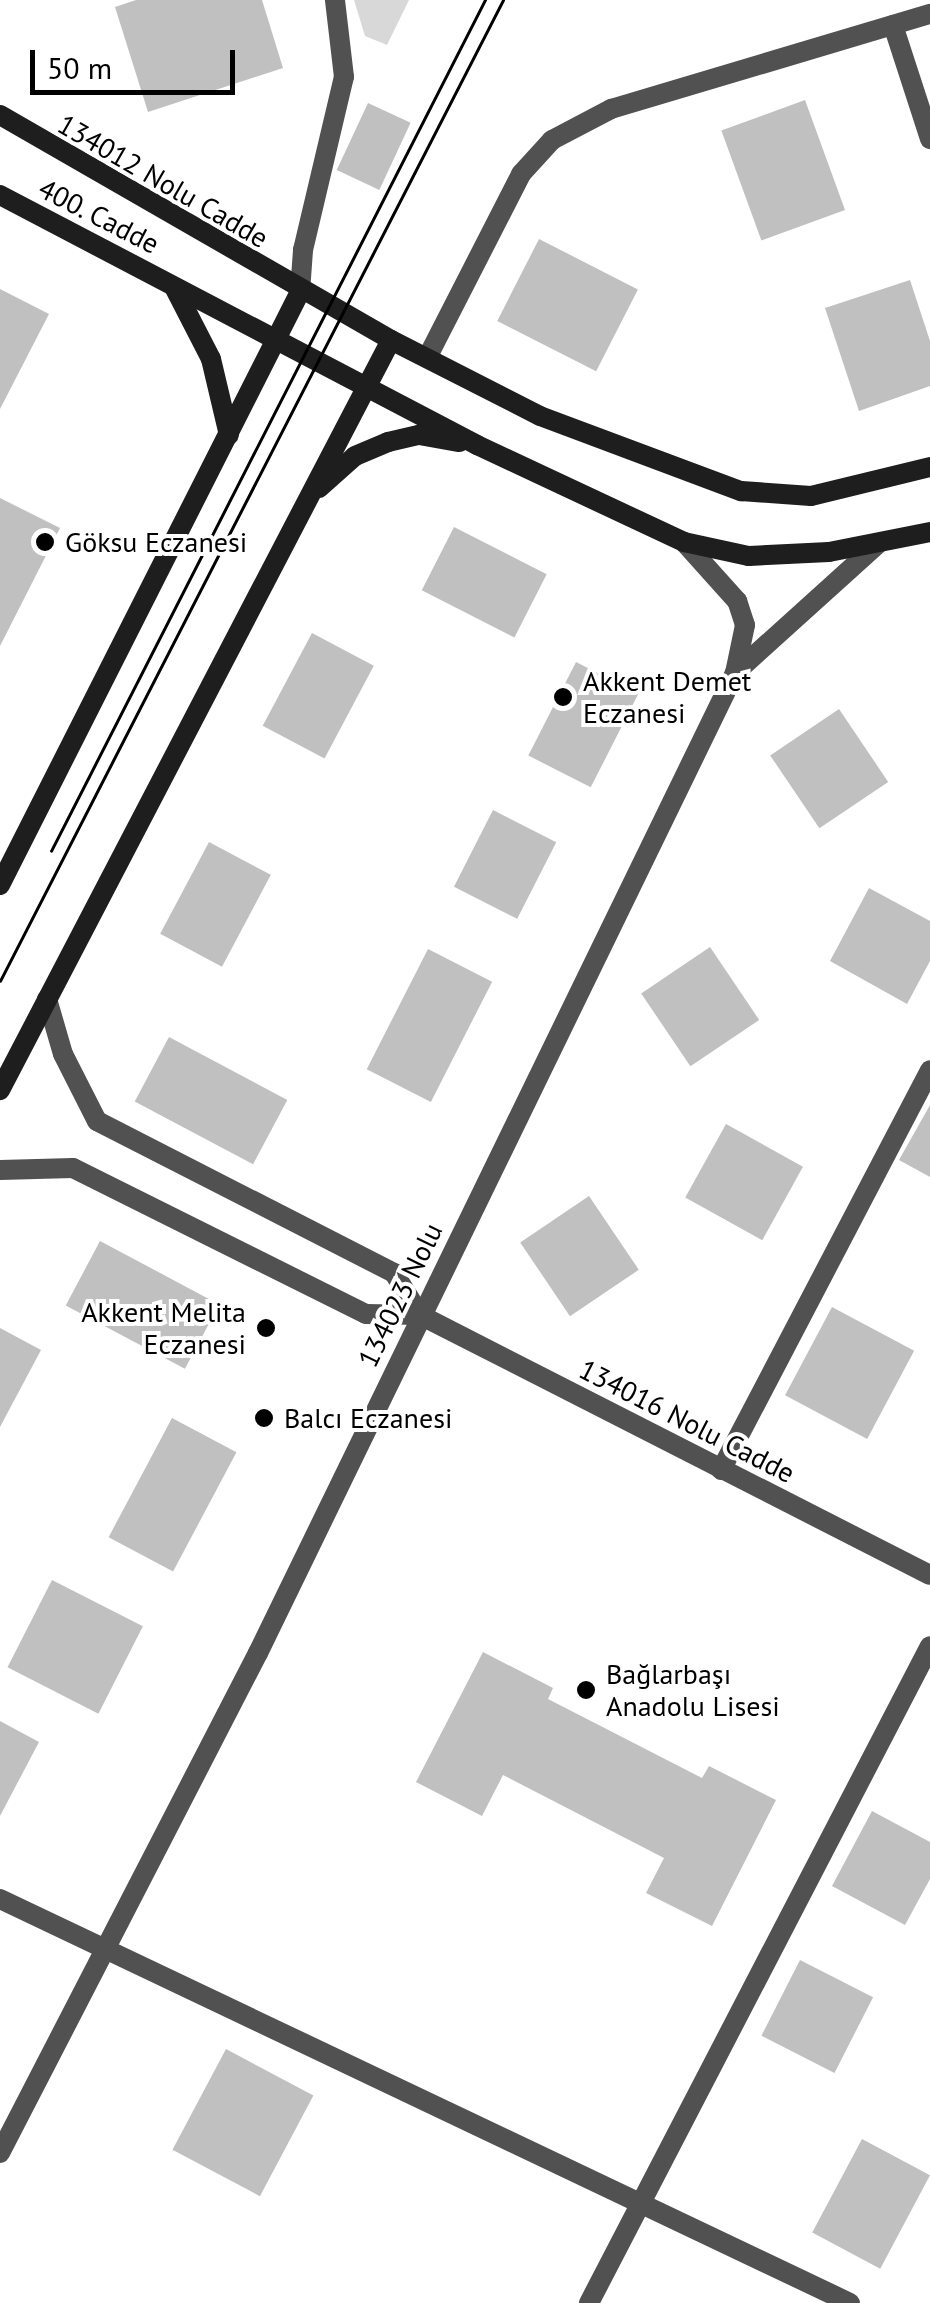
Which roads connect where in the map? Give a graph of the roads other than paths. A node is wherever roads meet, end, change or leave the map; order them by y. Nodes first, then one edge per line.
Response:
1 (335, 0) edge
2 (930, 14) edge
3 (893, 25) junction
4 (0, 115) edge
5 (930, 139) edge
6 (0, 195) edge
7 (173, 286) junction
8 (300, 292) junction
9 (391, 340) junction
10 (276, 341) junction
11 (427, 358) junction
12 (368, 386) junction
13 (229, 435) junction
14 (478, 445) junction
15 (930, 467) edge
16 (307, 500) junction
17 (930, 532) edge
18 (684, 542) junction
19 (878, 544) junction
20 (735, 674) junction
21 (0, 884) edge
22 (48, 999) junction
23 (930, 1070) edge
24 (0, 1090) edge
25 (0, 1170) edge
26 (420, 1315) junction
27 (721, 1470) junction
28 (930, 1576) edge
29 (930, 1646) edge
30 (0, 1898) edge
31 (103, 1950) junction
32 (0, 2153) edge
33 (642, 2201) junction
34 (589, 2303) edge
35 (850, 2303) edge

1 - 8 street
2 - 3 street
3 - 5 street
3 - 11 street
4 - 8 main road, 134012 Nolu Cadde
6 - 7 main road, 400. Cadde
7 - 10 main road, 400. Cadde
7 - 13 main road
8 - 9 main road, 134012 Nolu Cadde
8 - 10 main road
9 - 11 main road, 134012 Nolu Cadde
9 - 12 main road
10 - 12 main road, 400. Cadde
10 - 13 main road
11 - 15 main road, 134012 Nolu Cadde
12 - 14 main road, 400. Cadde
12 - 16 main road
13 - 21 main road
14 - 16 main road
14 - 18 main road
16 - 22 main road
17 - 19 main road
18 - 19 main road
18 - 20 street
19 - 20 street
20 - 26 street, 134023 Nolu
22 - 24 main road
22 - 26 street
23 - 27 street
25 - 26 street
26 - 27 street, 134016 Nolu Cadde
26 - 31 street, 134023 Nolu
27 - 28 street, 134016 Nolu Cadde
29 - 33 street
30 - 31 street
31 - 32 street, 134023 Nolu
31 - 33 street
33 - 34 street
33 - 35 street

